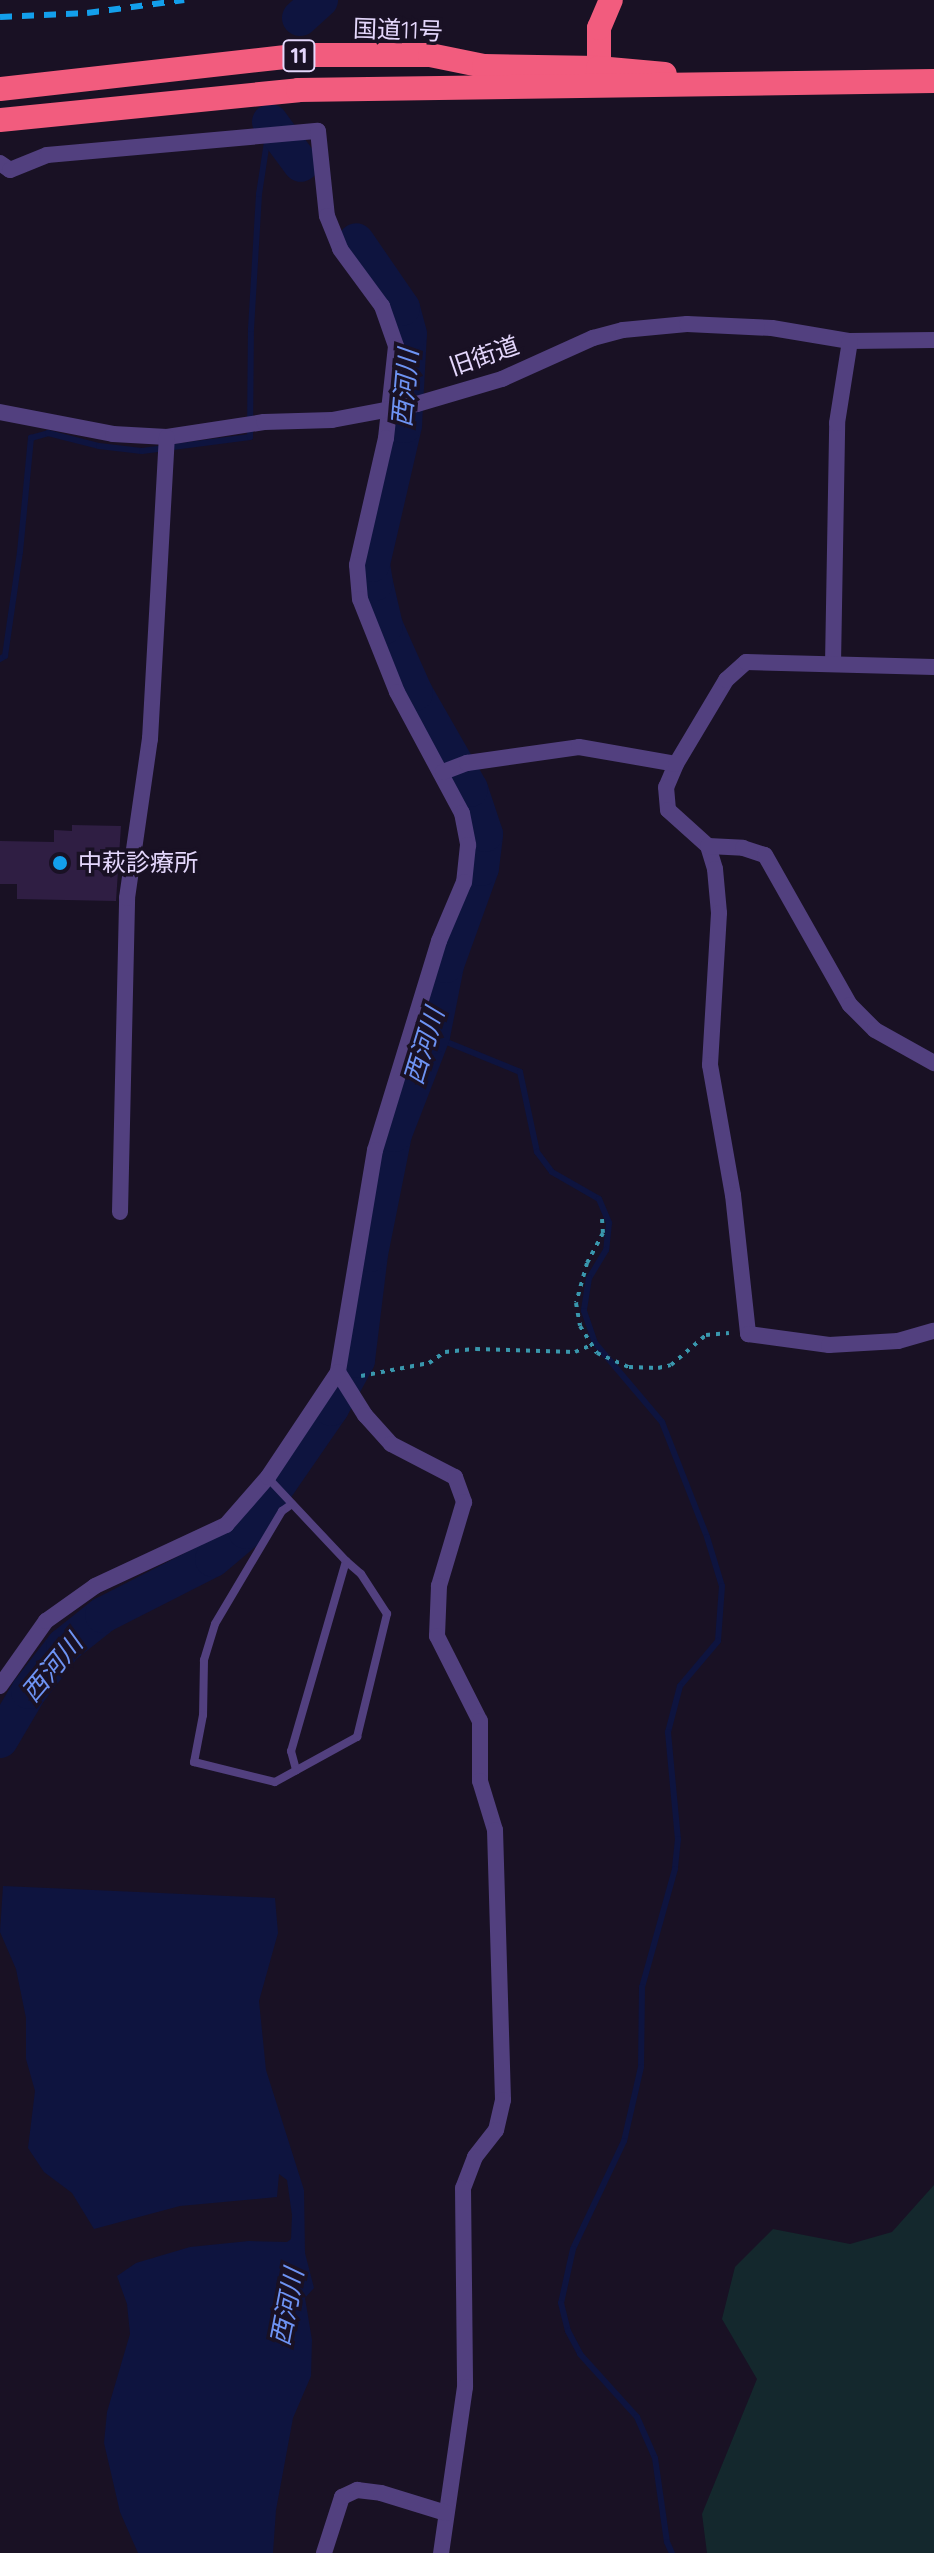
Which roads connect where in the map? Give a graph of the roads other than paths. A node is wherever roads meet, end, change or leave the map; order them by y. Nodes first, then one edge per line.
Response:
1 (611, 0) edge
2 (598, 78) junction
3 (934, 81) edge
4 (0, 89) edge
5 (0, 120) edge
6 (0, 163) edge
7 (934, 340) edge
8 (850, 341) junction
9 (393, 409) junction
10 (0, 412) edge
11 (166, 447) junction
12 (833, 664) junction
13 (934, 667) edge
14 (676, 764) junction
15 (446, 771) junction
16 (708, 846) junction
17 (934, 1063) edge
18 (120, 1212) dead end
19 (934, 1331) edge
20 (343, 1378) junction
21 (270, 1480) junction
22 (292, 1504) junction
23 (346, 1561) junction
24 (0, 1686) edge
25 (296, 1770) junction
26 (446, 2513) junction
27 (324, 2553) edge
28 (441, 2553) edge

1 - 2 highway
2 - 3 highway, 国道11号 / 11
2 - 4 highway, 国道11号 / 11
2 - 5 highway, 国道11号 / 11
6 - 9 street
7 - 8 street, 旧街道
8 - 9 street, 旧街道
8 - 12 street
9 - 11 street, 旧街道
9 - 15 street
10 - 11 street, 旧街道
11 - 18 street
12 - 13 street
12 - 14 street
14 - 15 street
14 - 16 street
15 - 20 street
16 - 17 street
16 - 19 street
20 - 21 street
20 - 26 street
21 - 22 lane
21 - 24 street
22 - 23 lane
22 - 25 lane
23 - 25 lane
23 - 25 lane
26 - 27 street
26 - 28 street

